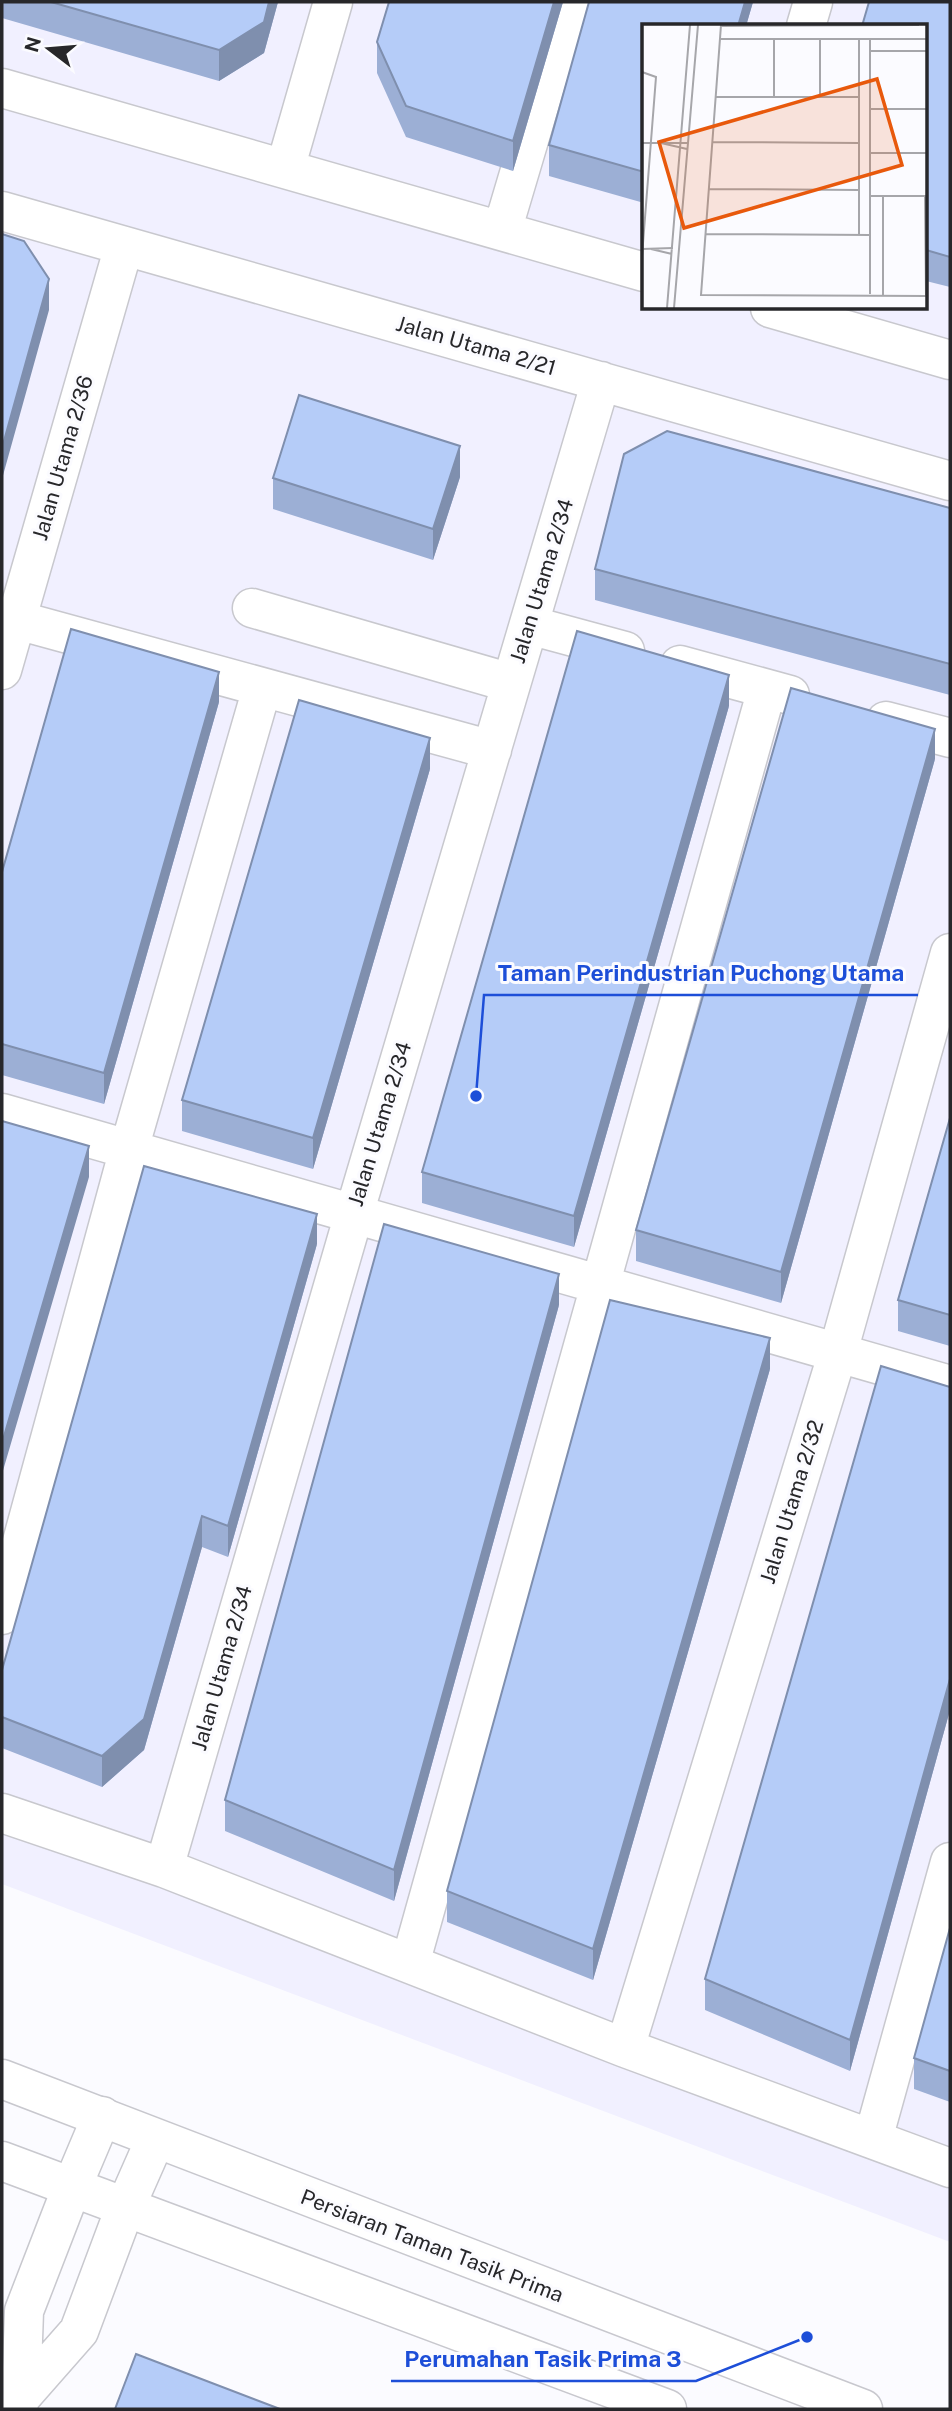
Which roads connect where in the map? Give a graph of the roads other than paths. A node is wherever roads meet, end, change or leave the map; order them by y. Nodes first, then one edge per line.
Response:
1 (333, 2) edge
2 (570, 2) edge
3 (813, 2) edge
4 (807, 24) edge
5 (2, 88) edge
6 (285, 169) junction
7 (2, 211) edge
8 (502, 231) junction
9 (124, 246) junction
10 (642, 271) edge
11 (777, 310) edge
12 (950, 358) edge
13 (601, 381) junction
14 (950, 481) edge
15 (252, 608) dead end
16 (529, 625) junction
17 (8, 642) edge
18 (512, 683) junction
19 (262, 688) junction
20 (767, 689) junction
21 (819, 703) edge
22 (859, 713) edge
23 (950, 738) edge
24 (492, 750) junction
25 (950, 953) edge
26 (2, 1113) edge
27 (129, 1149) junction
28 (354, 1214) junction
29 (600, 1284) junction
30 (838, 1352) junction
31 (950, 1385) edge
32 (2, 1615) edge
33 (2, 1813) edge
34 (950, 1862) edge
35 (164, 1868) junction
36 (410, 1964) junction
37 (625, 2048) junction
38 (2, 2079) edge
39 (102, 2116) junction
40 (873, 2139) junction
41 (156, 2140) junction
42 (2, 2161) edge
43 (950, 2168) edge
44 (72, 2187) junction
45 (125, 2207) junction
46 (19, 2403) edge
47 (667, 2409) edge
48 (863, 2409) edge

1 - 6 street
2 - 8 street
3 - 4 street
5 - 6 street
6 - 8 street
7 - 9 street, Jalan Utama 2/21
8 - 10 street
9 - 13 street, Jalan Utama 2/21
9 - 17 street, Jalan Utama 2/36
11 - 12 street
13 - 14 street, Jalan Utama 2/21
13 - 16 street, Jalan Utama 2/34
15 - 18 street
16 - 18 street, Jalan Utama 2/34
16 - 20 street
17 - 19 street
18 - 24 street, Jalan Utama 2/34
19 - 24 street
19 - 27 street
20 - 21 street
20 - 29 street
22 - 23 street
24 - 28 street, Jalan Utama 2/34
25 - 30 street, Jalan Utama 2/32
26 - 27 street
27 - 28 street
27 - 32 street
28 - 29 street
28 - 35 street, Jalan Utama 2/34
29 - 30 street
29 - 36 street
30 - 31 street
30 - 37 street, Jalan Utama 2/32
33 - 35 street
34 - 40 street
35 - 36 street
36 - 37 street
37 - 40 street
38 - 39 street, Persiaran Taman Tasik Prima
39 - 41 street, Persiaran Taman Tasik Prima
39 - 44 street
40 - 43 street
41 - 45 street
41 - 48 street, Persiaran Taman Tasik Prima
42 - 44 street
44 - 45 street
44 - 46 street
45 - 46 street
45 - 47 street

